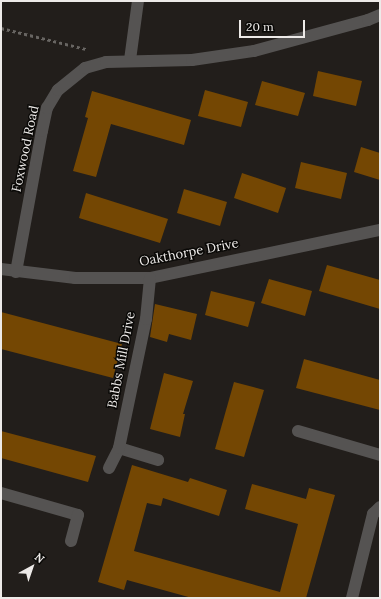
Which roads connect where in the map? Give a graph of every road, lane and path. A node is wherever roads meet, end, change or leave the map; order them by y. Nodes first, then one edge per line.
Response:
1 (138, 1) edge
2 (380, 15) edge
3 (1, 28) edge
4 (92, 51) dead end
5 (130, 60) junction
6 (380, 230) edge
7 (1, 269) edge
8 (16, 272) junction
9 (150, 278) junction
10 (298, 431) dead end
11 (119, 448) junction
12 (380, 455) edge
13 (158, 460) dead end
14 (109, 468) dead end
15 (1, 493) edge
16 (380, 507) edge
17 (70, 541) dead end
18 (352, 598) edge

1 - 5 street
2 - 5 street, Foxwood Road
3 - 4 path
5 - 8 street, Foxwood Road
6 - 9 street, Oakthorpe Drive
7 - 8 street, Oakthorpe Drive
8 - 9 street, Oakthorpe Drive
9 - 11 street, Babbs Mill Drive
10 - 12 street
11 - 13 street
11 - 14 street, Babbs Mill Drive
15 - 17 street
16 - 18 street

